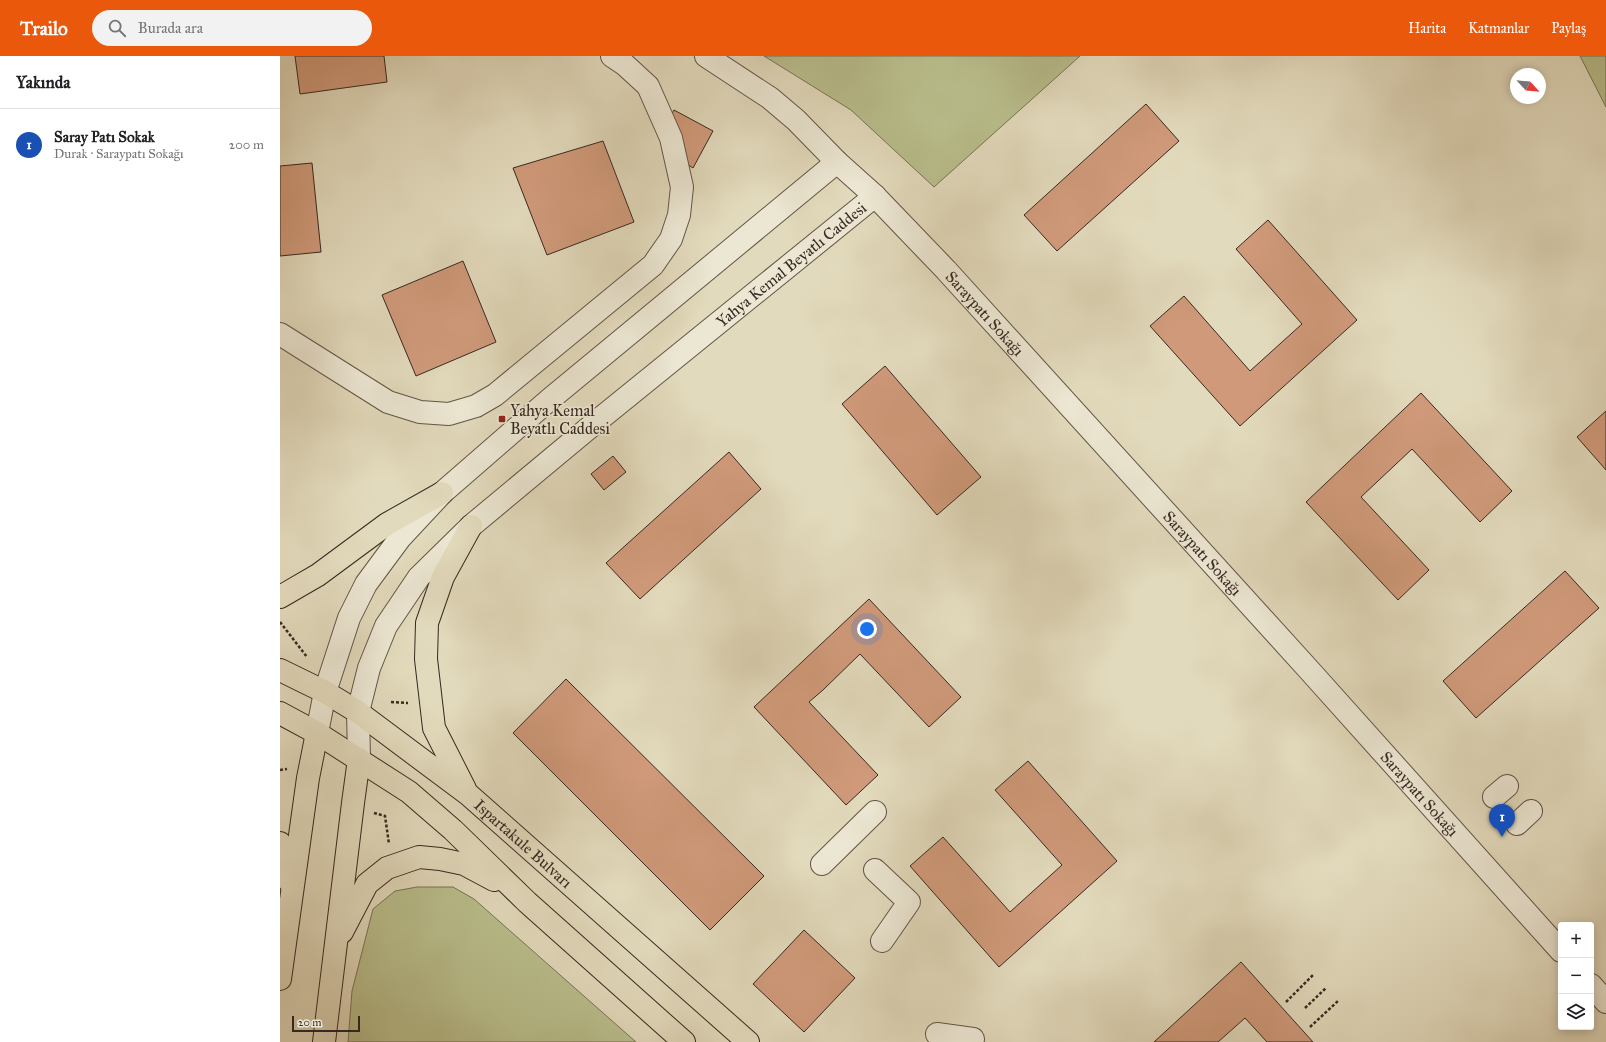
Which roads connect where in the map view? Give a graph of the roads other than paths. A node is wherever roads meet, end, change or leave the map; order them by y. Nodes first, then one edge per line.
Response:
1 (612, 56) edge
2 (706, 56) edge
3 (837, 162) junction
4 (875, 196) junction
5 (280, 334) edge
6 (442, 493) junction
7 (471, 526) junction
8 (280, 598) edge
9 (280, 670) edge
10 (325, 692) junction
11 (358, 712) junction
12 (280, 714) edge
13 (317, 733) junction
14 (359, 759) junction
15 (469, 795) junction
16 (875, 812) dead end
17 (280, 843) edge
18 (822, 864) dead end
19 (875, 870) dead end
20 (292, 895) junction
21 (527, 902) junction
22 (882, 941) dead end
23 (335, 946) junction
24 (1558, 948) edge
25 (280, 979) edge
26 (1594, 988) edge
27 (1606, 1002) edge
28 (937, 1034) dead end
29 (973, 1039) dead end
30 (324, 1042) edge
31 (684, 1042) edge
32 (748, 1042) edge

1 - 5 street
2 - 3 street, Saraypatı Sokağı
3 - 4 street, Saraypatı Sokağı
3 - 6 street
4 - 7 street, Yahya Kemal Beyatlı Caddesi
4 - 24 street, Saraypatı Sokağı
6 - 8 main road
6 - 10 street
7 - 11 street, Yahya Kemal Beyatlı Caddesi
7 - 15 main road
9 - 10 main road, Ispartakule Bulvarı
10 - 11 main road, Ispartakule Bulvarı
10 - 13 street
11 - 14 street, Yahya Kemal Beyatlı Caddesi
11 - 15 main road, Ispartakule Bulvarı
12 - 13 main road
13 - 14 main road
13 - 20 main road
14 - 21 main road
14 - 23 main road
15 - 32 main road, Ispartakule Bulvarı
16 - 18 street
17 - 20 main road
19 - 22 street
20 - 25 main road
21 - 23 main road
21 - 31 main road
23 - 30 main road
26 - 27 street
28 - 29 street

